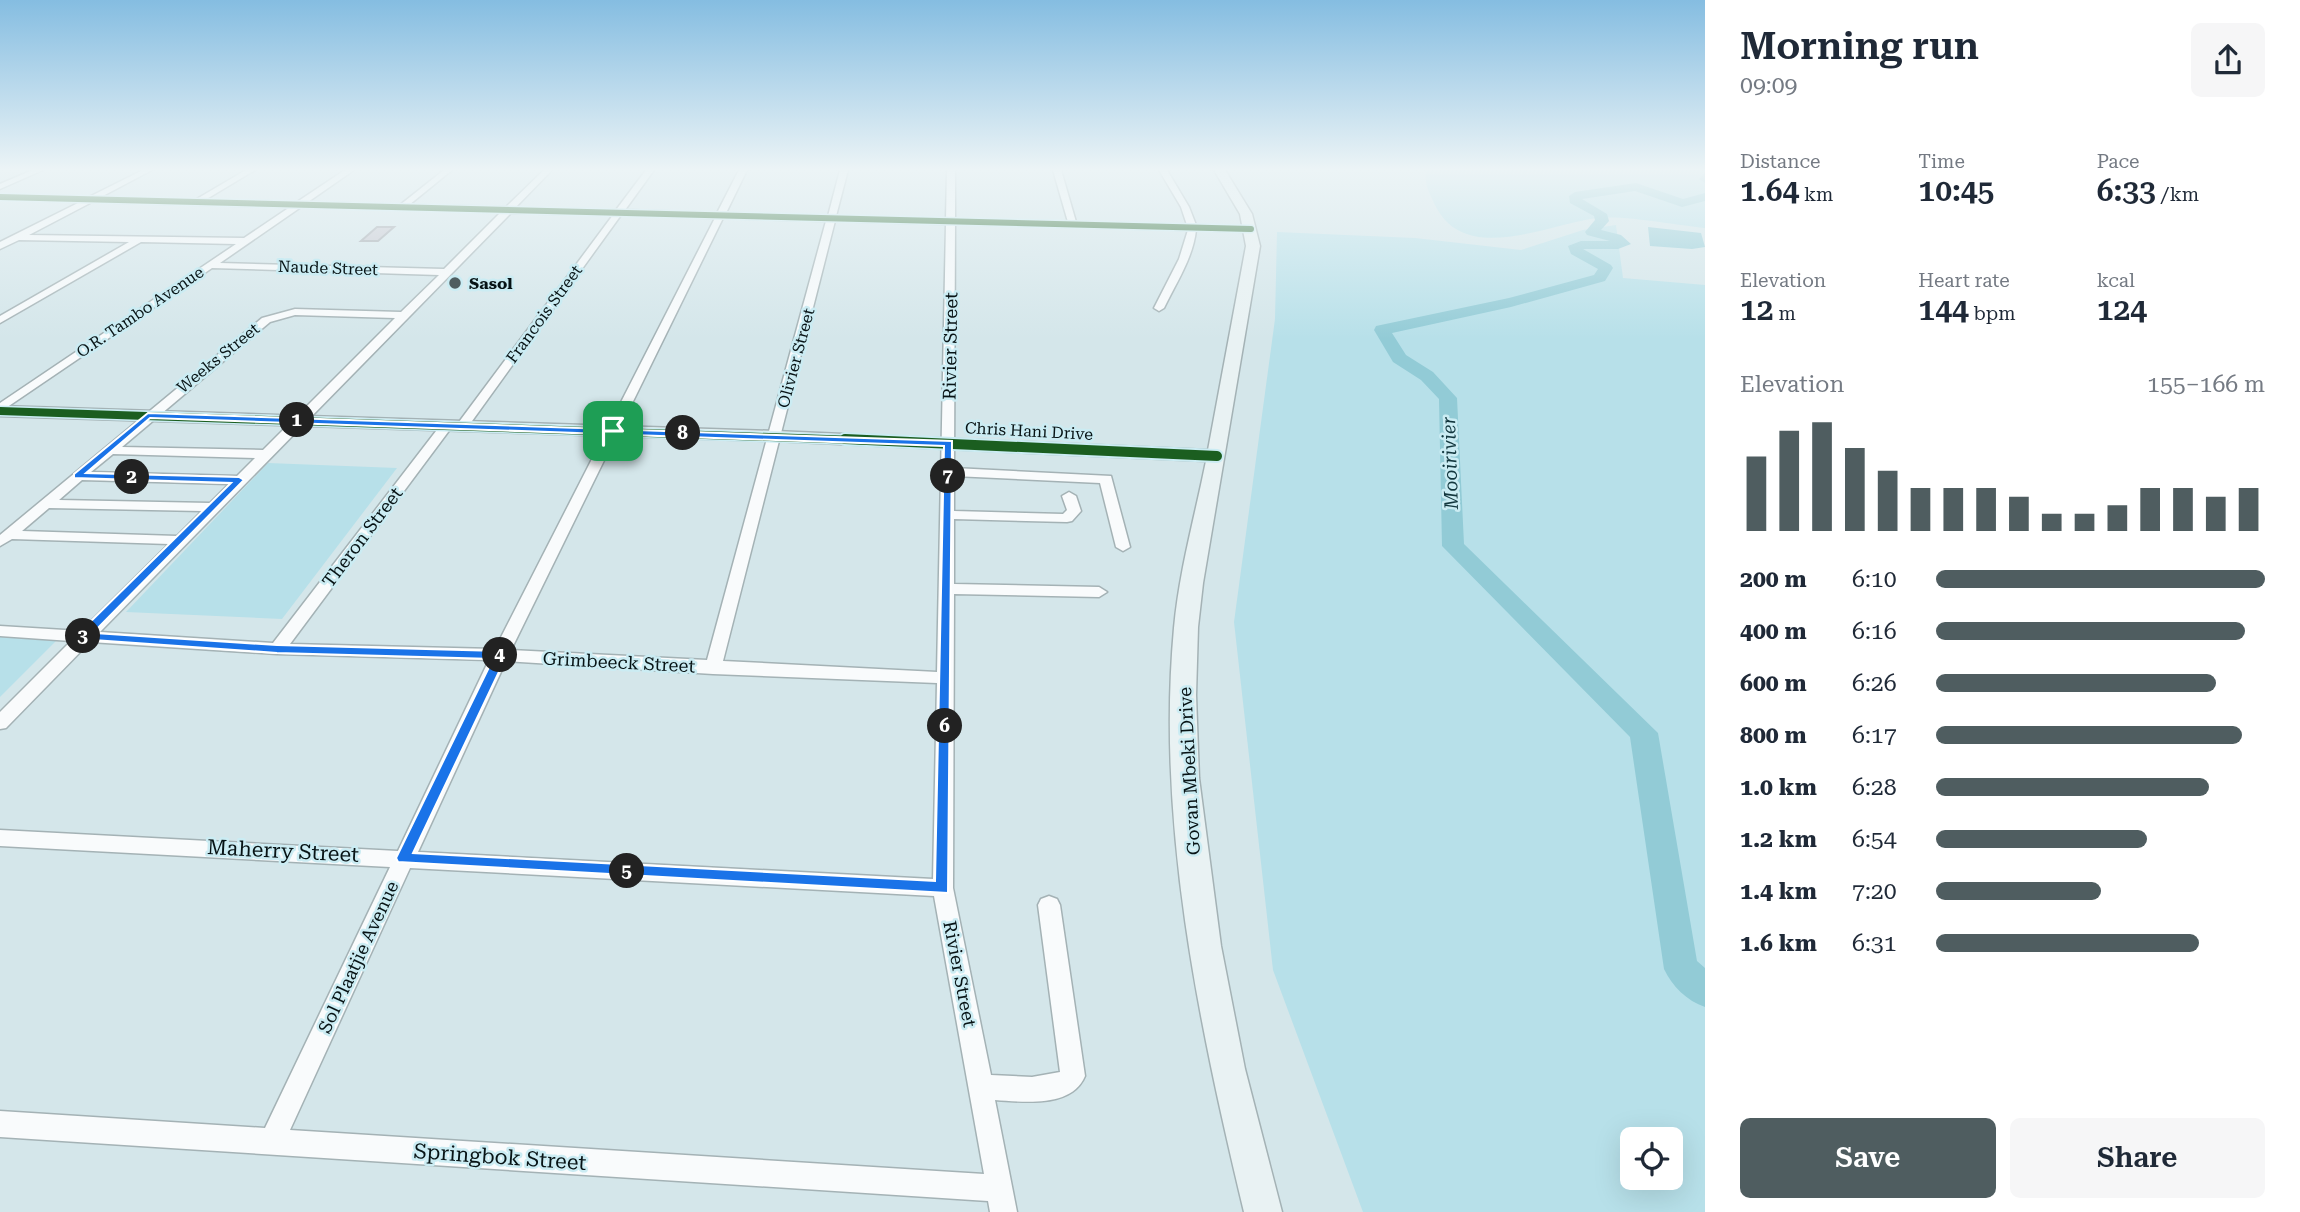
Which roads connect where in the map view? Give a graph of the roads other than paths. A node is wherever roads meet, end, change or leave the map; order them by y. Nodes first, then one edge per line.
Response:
1 (37, 227) edge
2 (267, 227) edge
3 (492, 227) edge
4 (608, 227) edge
5 (716, 227) edge
6 (830, 227) edge
7 (952, 227) edge
8 (1191, 227) edge
9 (1214, 227) edge
10 (1251, 229) joint
11 (17, 237) junction
12 (136, 240) junction
13 (244, 242) junction
14 (0, 246) edge
15 (209, 265) junction
16 (447, 272) junction
17 (1159, 308) dead end
18 (404, 315) junction
19 (0, 320) edge
20 (0, 410) edge
21 (148, 415) junction
22 (299, 421) junction
23 (455, 425) junction
24 (613, 431) junction
25 (775, 436) junction
26 (949, 443) junction
27 (108, 450) junction
28 (265, 454) junction
29 (1217, 456) junction
30 (948, 472) junction
31 (77, 476) junction
32 (239, 480) junction
33 (1069, 496) dead end
34 (44, 504) junction
35 (212, 507) junction
36 (947, 515) junction
37 (4, 538) edge
38 (179, 540) junction
39 (1123, 547) dead end
40 (948, 589) junction
41 (1099, 592) dead end
42 (0, 631) edge
43 (83, 636) junction
44 (277, 649) junction
45 (500, 655) junction
46 (713, 668) junction
47 (945, 678) junction
48 (0, 723) edge
49 (0, 838) edge
50 (403, 858) junction
51 (943, 888) junction
52 (1049, 905) dead end
53 (982, 1087) junction
54 (0, 1124) edge
55 (271, 1143) junction
56 (1002, 1200) edge
57 (1263, 1212) edge

1 - 11 street
2 - 13 street, O.R. Tambo Avenue
3 - 16 street
4 - 23 street, Francois Street
5 - 24 street, Sol Plaatjie Avenue
6 - 25 street, Olivier Street
7 - 26 street, Rivier Street
8 - 17 street
9 - 10 street
10 - 29 main road, Govan Mbeki Drive
11 - 12 street
11 - 14 street
12 - 13 street
12 - 19 street
13 - 15 street, O.R. Tambo Avenue
15 - 16 street, Naude Street
15 - 20 street, O.R. Tambo Avenue
16 - 18 street
18 - 21 street, Weeks Street
18 - 22 street
20 - 21 main road, Chris Hani Drive
21 - 22 main road, Chris Hani Drive
21 - 27 street, Weeks Street
22 - 23 main road, Chris Hani Drive
22 - 28 street
23 - 24 main road, Chris Hani Drive
23 - 44 street, Theron Street
24 - 25 main road, Chris Hani Drive
24 - 45 street, Sol Plaatjie Avenue
25 - 26 main road, Chris Hani Drive
25 - 46 street, Olivier Street
26 - 29 main road, Chris Hani Drive
26 - 30 street, Rivier Street
27 - 28 street
27 - 31 street, Weeks Street
28 - 32 street
29 - 57 main road, Govan Mbeki Drive
30 - 36 street, Rivier Street
30 - 39 street
31 - 32 street
31 - 34 street, Weeks Street
32 - 35 street
33 - 36 street
34 - 35 street
34 - 37 street, Weeks Street
35 - 38 street
36 - 40 street, Rivier Street
37 - 38 street
38 - 43 street
40 - 41 street
40 - 47 street, Rivier Street
42 - 43 street, Grimbeeck Street
43 - 44 street, Grimbeeck Street
43 - 48 street
44 - 45 street, Grimbeeck Street
45 - 46 street, Grimbeeck Street
45 - 50 street, Sol Plaatjie Avenue
46 - 47 street, Grimbeeck Street
47 - 51 street, Rivier Street
49 - 50 street, Maherry Street
50 - 51 street, Maherry Street
50 - 55 street, Sol Plaatjie Avenue
51 - 53 street, Rivier Street
52 - 53 street
53 - 56 street, Rivier Street
54 - 55 street, Springbok Street
55 - 56 street, Springbok Street

